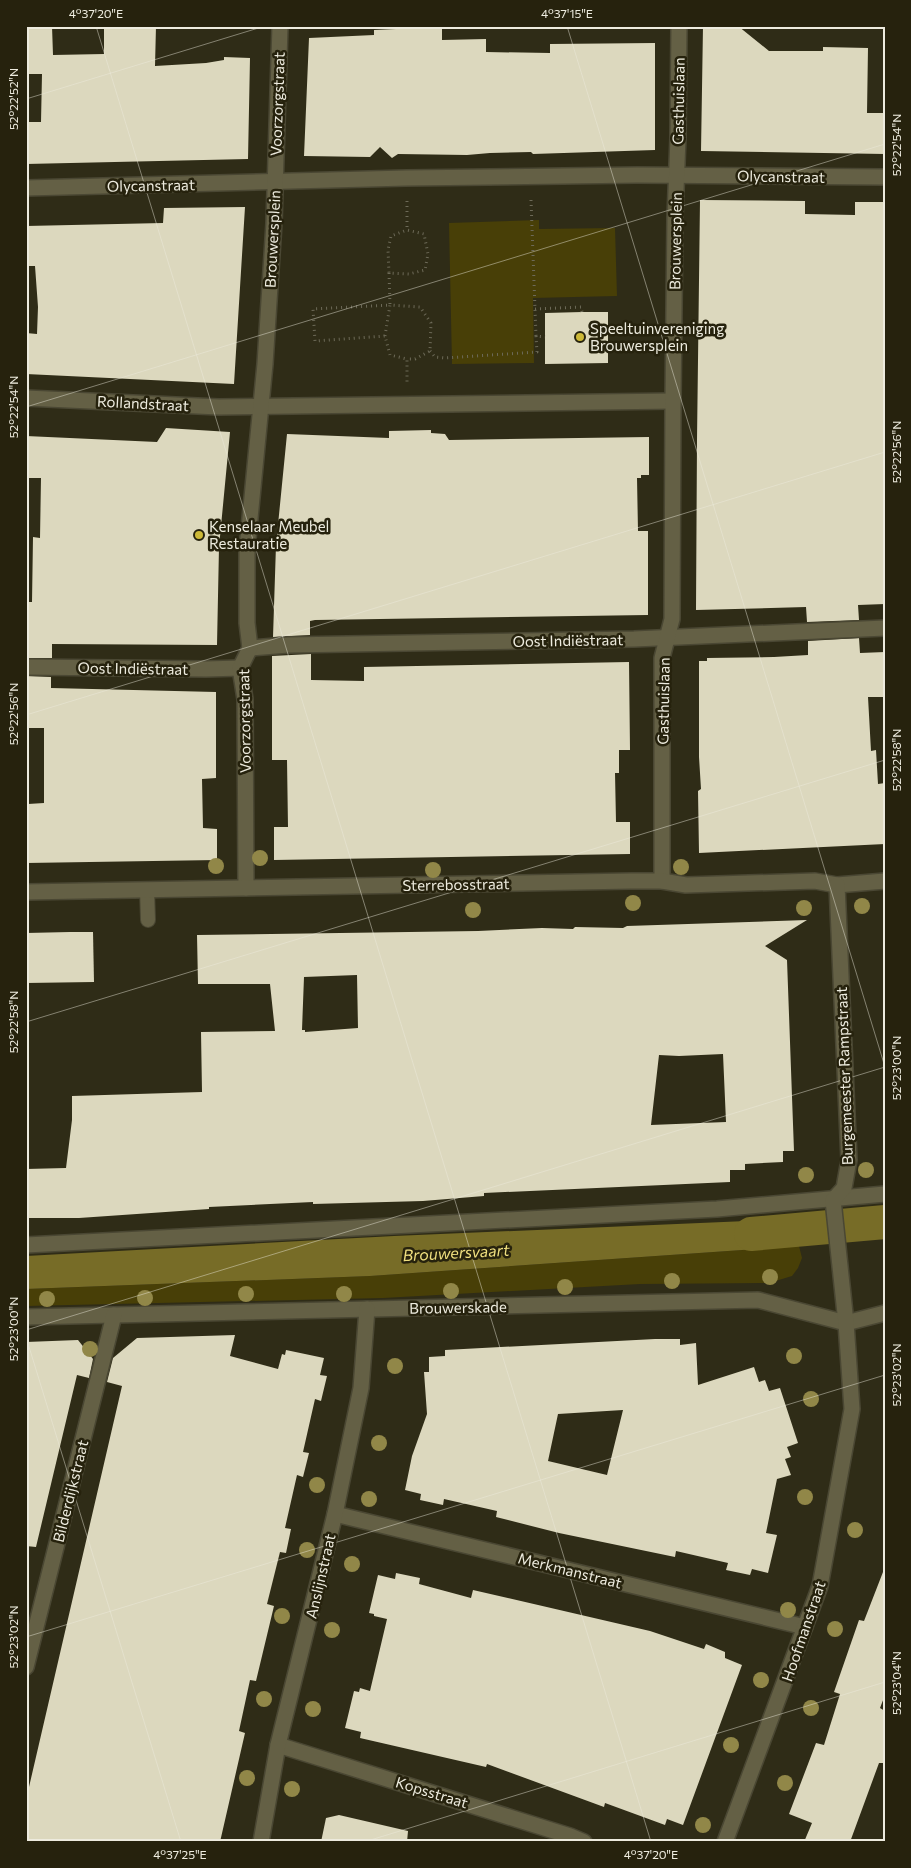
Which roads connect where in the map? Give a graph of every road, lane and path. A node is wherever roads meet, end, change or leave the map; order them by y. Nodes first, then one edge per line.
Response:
1 (280, 26) edge
2 (679, 26) edge
3 (676, 175) junction
4 (530, 177) junction
5 (885, 177) edge
6 (406, 178) junction
7 (275, 181) junction
8 (26, 188) edge
9 (407, 230) junction
10 (389, 273) junction
11 (390, 305) junction
12 (535, 309) junction
13 (582, 312) dead end
14 (385, 336) junction
15 (536, 336) junction
16 (545, 336) dead end
17 (430, 350) junction
18 (407, 359) junction
19 (26, 398) edge
20 (672, 401) junction
21 (408, 403) junction
22 (260, 406) junction
23 (885, 628) edge
24 (668, 637) junction
25 (250, 648) junction
26 (26, 667) edge
27 (240, 668) junction
28 (662, 881) junction
29 (885, 881) edge
30 (837, 885) junction
31 (246, 888) junction
32 (148, 890) junction
33 (26, 892) edge
34 (148, 920) dead end
35 (885, 1194) edge
36 (834, 1207) junction
37 (26, 1245) edge
38 (367, 1309) junction
39 (885, 1312) edge
40 (114, 1315) junction
41 (26, 1317) edge
42 (846, 1323) junction
43 (335, 1514) junction
44 (31, 1624) edge
45 (805, 1627) junction
46 (26, 1667) edge
47 (278, 1745) junction
48 (261, 1842) edge
49 (584, 1842) edge
50 (725, 1842) edge

1 - 7 street, Voorzorgstraat
2 - 3 street, Gasthuislaan
3 - 4 street, Brouwersplein
3 - 5 street, Olycanstraat
3 - 20 street, Brouwersplein
4 - 6 street, Brouwersplein
4 - 12 path
6 - 7 street, Brouwersplein
6 - 9 path
7 - 8 street, Olycanstraat
7 - 22 street, Brouwersplein
9 - 10 path
9 - 10 path
10 - 11 path
11 - 14 path
11 - 14 path
11 - 17 path
12 - 13 path
12 - 15 path
14 - 18 path
15 - 16 path
15 - 17 path
17 - 18 path
18 - 21 path
19 - 22 street, Rollandstraat
20 - 21 street
20 - 24 street, Gasthuislaan
21 - 22 street
22 - 25 street, Voorzorgstraat
23 - 24 street, Oost Indiëstraat
24 - 25 street, Oost Indiëstraat
24 - 28 street, Gasthuislaan
25 - 27 street, Voorzorgstraat
26 - 27 street, Oost Indiëstraat
27 - 31 street, Voorzorgstraat
28 - 30 street, Sterrebosstraat
28 - 31 street, Sterrebosstraat
29 - 30 street, Sterrebosstraat
30 - 36 street, Burgemeester Rampstraat
31 - 32 street, Sterrebosstraat
32 - 33 street, Sterrebosstraat
32 - 34 lane
35 - 36 street
36 - 37 street
36 - 42 street
38 - 40 street, Brouwerskade
38 - 42 street, Brouwerskade
38 - 43 street, Anslijnstraat
39 - 42 street
40 - 41 street, Brouwerskade
40 - 44 street, Bilderdijkstraat
42 - 45 street, Hoofmanstraat
43 - 45 street, Merkmanstraat
43 - 47 street, Anslijnstraat
44 - 46 street, Bilderdijkstraat
45 - 50 street, Hoofmanstraat
47 - 48 street, Anslijnstraat
47 - 49 street, Kopsstraat

